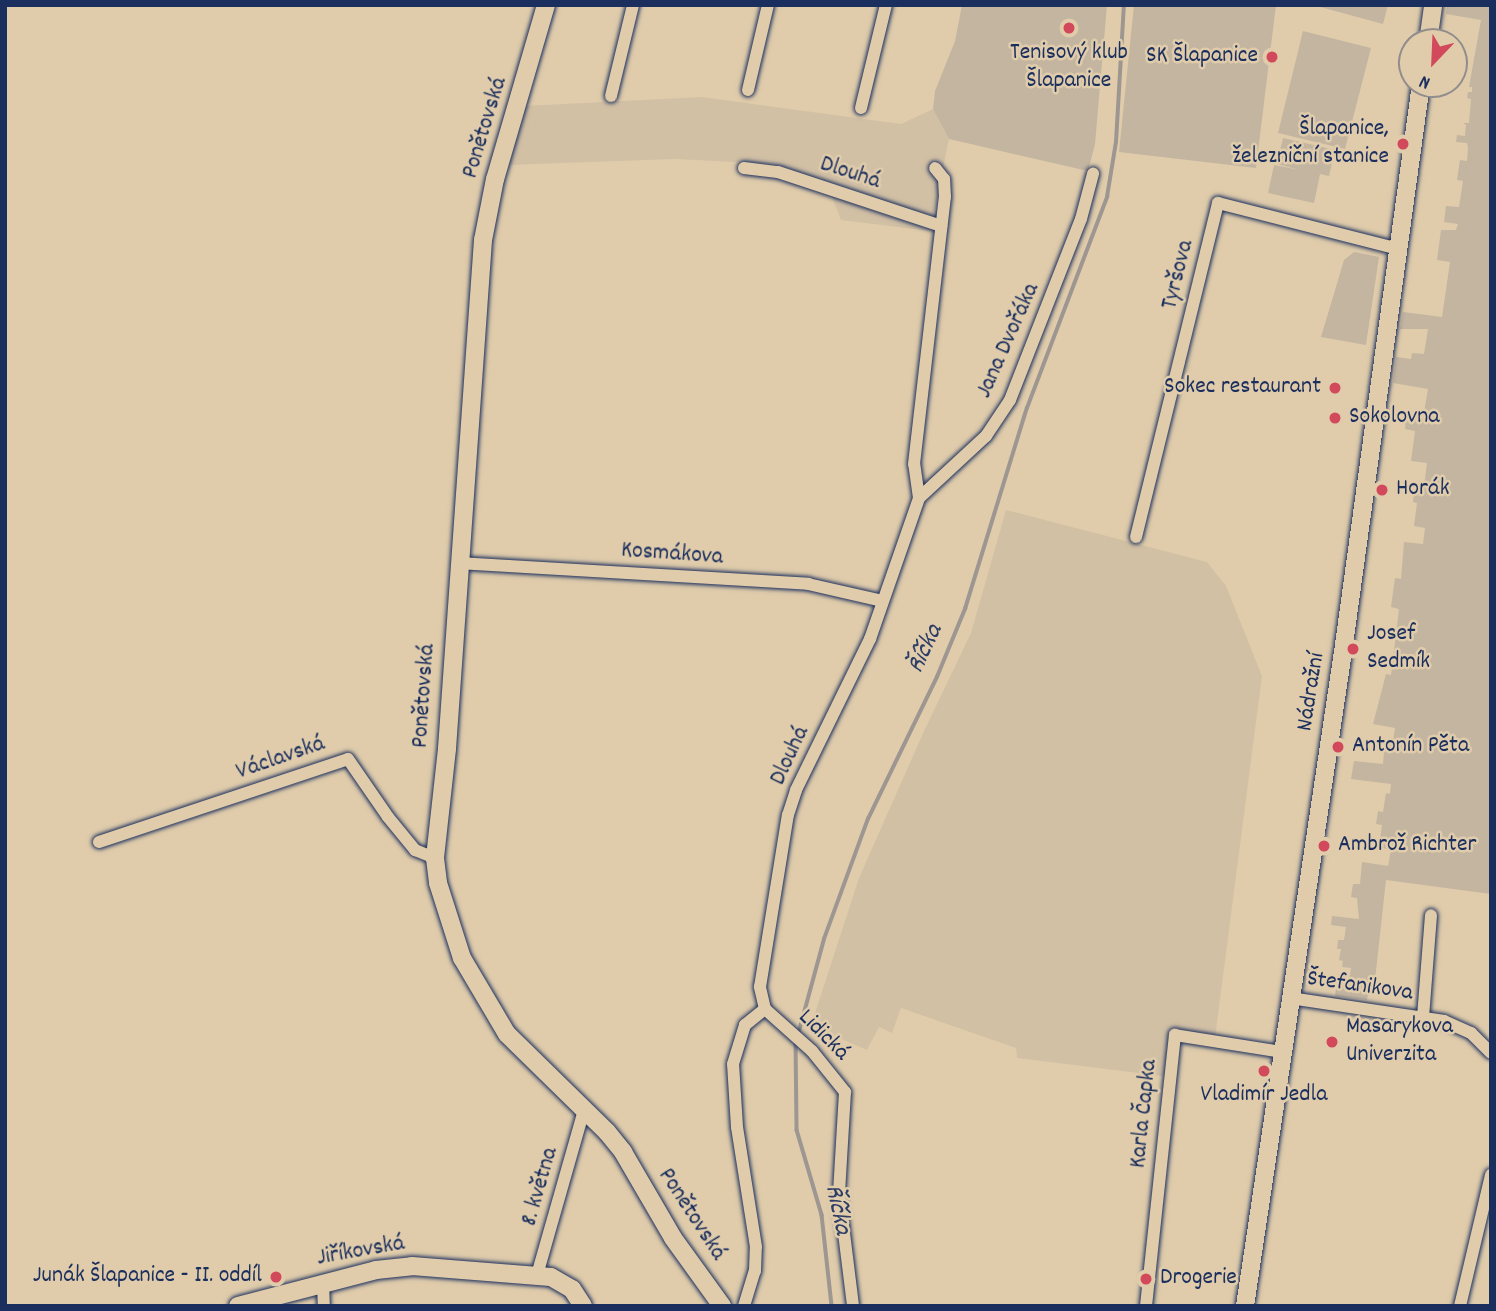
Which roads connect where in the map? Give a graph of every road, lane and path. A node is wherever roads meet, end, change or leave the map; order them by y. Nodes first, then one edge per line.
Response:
1 (546, 5) edge
2 (633, 5) edge
3 (768, 5) edge
4 (886, 5) edge
5 (1433, 5) edge
6 (1429, 28) edge
7 (748, 90) dead end
8 (611, 96) dead end
9 (1420, 98) edge
10 (861, 108) dead end
11 (744, 167) dead end
12 (935, 168) dead end
13 (1093, 174) dead end
14 (941, 226) junction
15 (1398, 249) junction
16 (919, 498) junction
17 (1136, 537) dead end
18 (458, 563) junction
19 (882, 601) junction
20 (99, 842) dead end
21 (435, 858) junction
22 (1431, 915) dead end
23 (1290, 998) junction
24 (765, 1009) junction
25 (1423, 1017) junction
26 (1282, 1052) junction
27 (1491, 1053) edge
28 (584, 1110) junction
29 (1491, 1175) edge
30 (537, 1275) junction
31 (323, 1282) junction
32 (238, 1306) edge
33 (324, 1306) edge
34 (583, 1306) edge
35 (722, 1306) edge
36 (744, 1306) edge
37 (853, 1306) edge
38 (1146, 1306) edge
39 (1245, 1306) edge
40 (1460, 1306) edge

1 - 18 street, Ponětovská
2 - 8 street
3 - 7 street
4 - 10 street
5 - 6 street
9 - 15 street, Nádražní
11 - 14 street, Dlouhá
12 - 14 street, Dlouhá
13 - 16 street, Jana Dvořáka
14 - 16 street, Dlouhá
15 - 17 street, Tyršova
15 - 23 street, Nádražní
16 - 19 street, Dlouhá
18 - 19 street, Kosmákova
18 - 21 street, Ponětovská
19 - 24 street, Dlouhá
20 - 21 street, Václavská
21 - 28 street, Ponětovská
22 - 25 street, Štefanikova
23 - 25 street, Štefanikova
23 - 26 street, Nádražní
24 - 36 street
24 - 37 street, Lidická
25 - 27 street, Štefanikova
26 - 38 street, Karla Čapka
26 - 39 street, Nádražní
28 - 30 street, 8. května
28 - 35 street, Ponětovská
29 - 40 street
30 - 31 street, Jiříkovská
30 - 34 street, Jiříkovská
31 - 32 street, Jiříkovská
31 - 33 street

